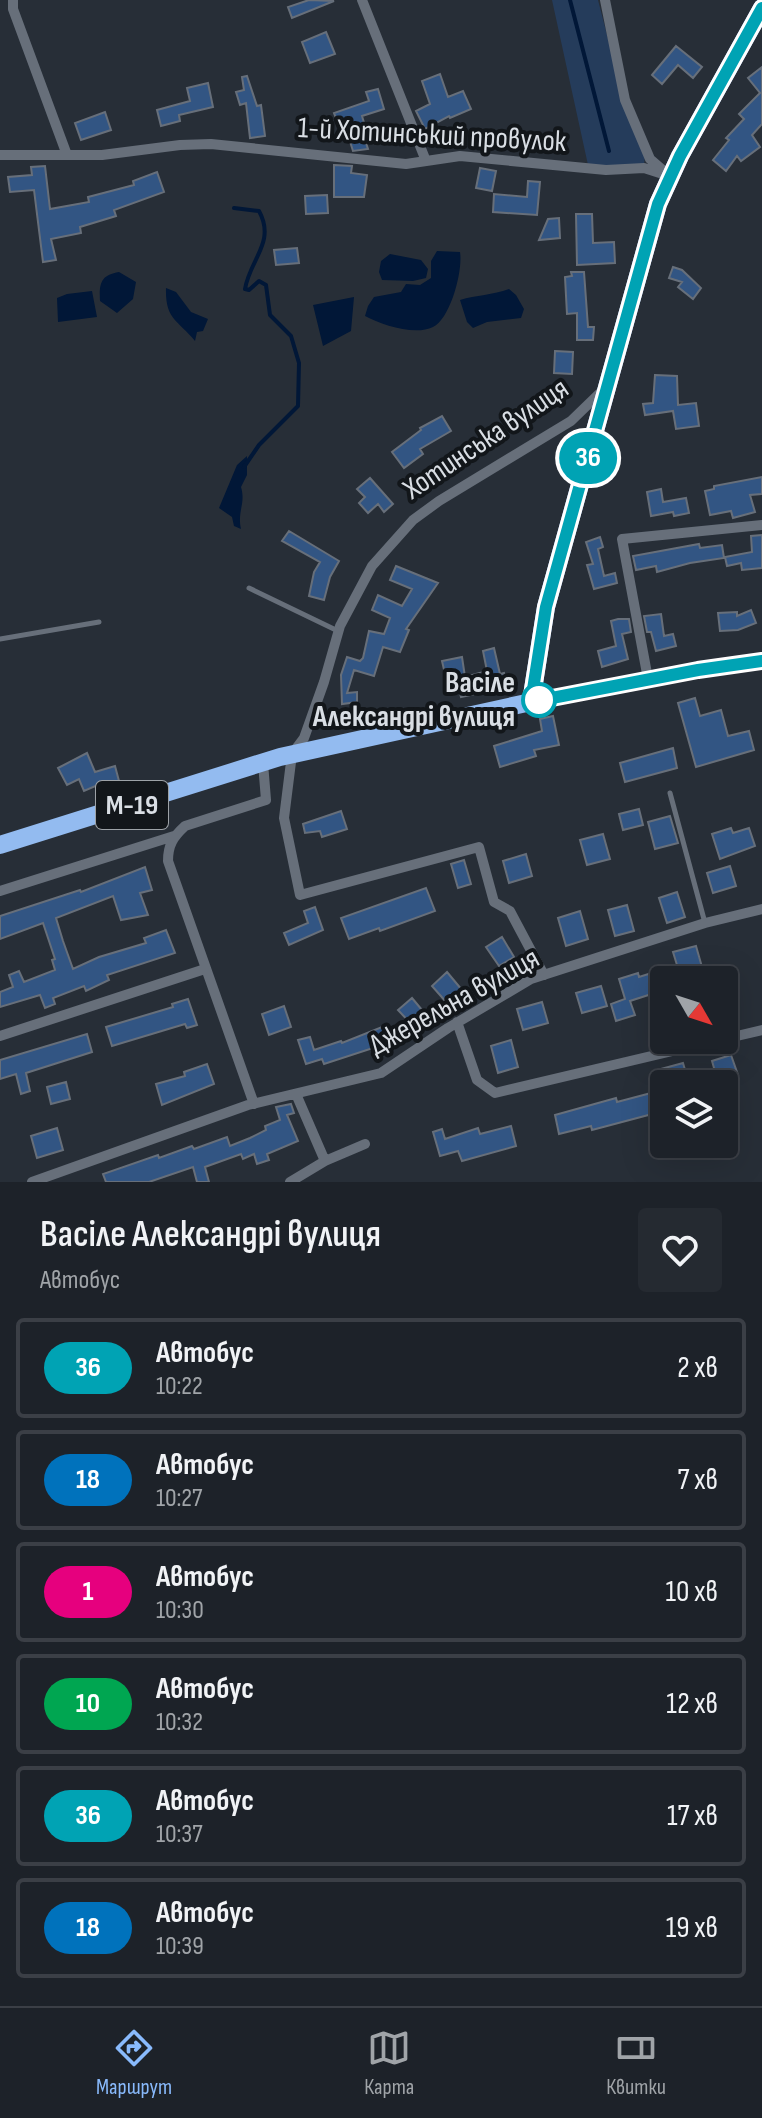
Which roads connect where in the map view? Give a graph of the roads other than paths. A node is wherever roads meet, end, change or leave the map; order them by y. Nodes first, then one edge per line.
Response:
1 (13, 0) edge
2 (362, 0) edge
3 (605, 0) edge
4 (762, 8) edge
5 (0, 155) edge
6 (67, 155) junction
7 (426, 161) junction
8 (669, 176) junction
9 (608, 384) junction
10 (762, 525) edge
11 (249, 588) dead end
12 (99, 622) dead end
13 (339, 632) junction
14 (0, 639) edge
15 (762, 661) edge
16 (648, 679) junction
17 (531, 702) junction
18 (292, 754) junction
19 (263, 763) junction
20 (670, 793) dead end
21 (174, 836) junction
22 (0, 845) edge
23 (0, 891) edge
24 (762, 909) edge
25 (705, 923) junction
26 (205, 969) junction
27 (544, 975) junction
28 (457, 1022) junction
29 (762, 1030) edge
30 (738, 1035) edge
31 (0, 1036) edge
32 (659, 1054) edge
33 (296, 1094) junction
34 (254, 1104) junction
35 (365, 1144) dead end
36 (325, 1161) junction
37 (32, 1182) edge
38 (290, 1182) edge

1 - 6 street
2 - 7 street
3 - 8 street
4 - 8 highway, Хотинська вулиця
5 - 6 street, 1-й Хотинський провулок
6 - 7 street, 1-й Хотинський провулок
7 - 8 street, 1-й Хотинський провулок
8 - 9 highway, Хотинська вулиця
9 - 13 street, Хотинська вулиця
9 - 17 highway, Хотинська вулиця
10 - 16 street
11 - 13 lane
12 - 14 lane
13 - 18 street, Хотинська вулиця
15 - 16 main road
16 - 17 main road
17 - 18 highway, М-19
18 - 19 highway, М-19
18 - 27 street
19 - 21 street
19 - 22 highway, М-19
20 - 25 lane
21 - 23 street
21 - 26 street
24 - 25 street, Джерельна вулиця
25 - 27 street, Джерельна вулиця
26 - 31 street
26 - 34 street
27 - 28 street, Джерельна вулиця
28 - 32 street
28 - 33 street, Джерельна вулиця
29 - 30 street
33 - 34 street, Джерельна вулиця
33 - 36 street
34 - 37 street, Джерельна вулиця
35 - 36 street
36 - 38 street

